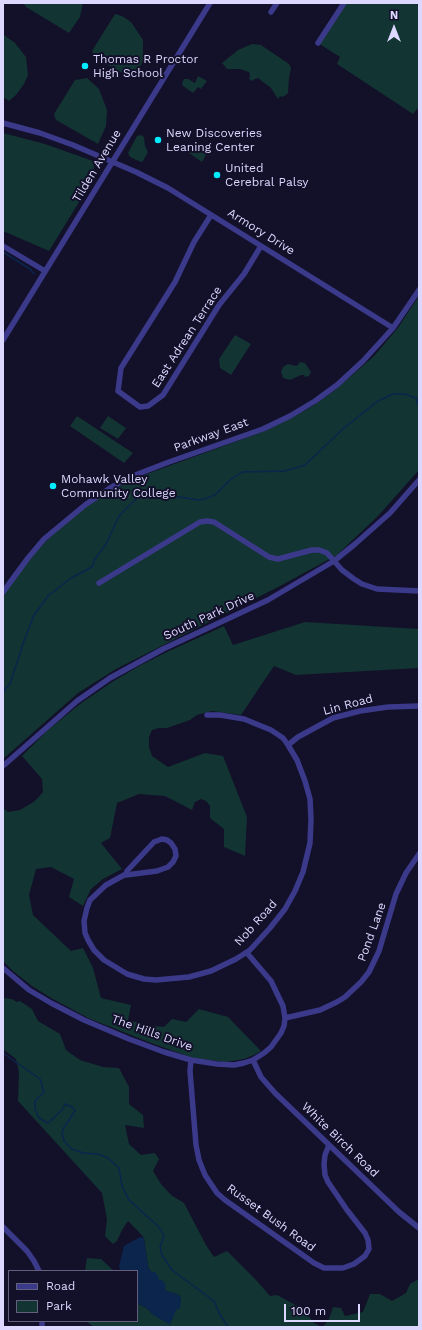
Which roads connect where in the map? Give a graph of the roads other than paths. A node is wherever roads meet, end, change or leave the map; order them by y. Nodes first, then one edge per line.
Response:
1 (210, 3) edge
2 (276, 3) edge
3 (344, 3) edge
4 (271, 12) dead end
5 (318, 42) dead end
6 (3, 123) edge
7 (112, 162) junction
8 (211, 214) junction
9 (3, 246) edge
10 (261, 246) junction
11 (46, 271) junction
12 (419, 290) edge
13 (393, 328) junction
14 (3, 340) edge
15 (419, 480) edge
16 (334, 561) junction
17 (99, 583) dead end
18 (419, 591) edge
19 (3, 592) edge
20 (419, 706) edge
21 (207, 715) dead end
22 (288, 745) junction
23 (3, 766) edge
24 (419, 854) edge
25 (126, 874) junction
26 (247, 953) junction
27 (3, 968) edge
28 (285, 1018) junction
29 (191, 1060) junction
30 (252, 1060) junction
31 (329, 1145) junction
32 (3, 1227) edge
33 (419, 1228) edge
34 (39, 1270) edge

1 - 7 street, Tilden Avenue
2 - 4 street
3 - 5 street
6 - 7 street, Armory Drive
7 - 8 street, Armory Drive
7 - 11 street, Tilden Avenue
8 - 10 street, Armory Drive
8 - 10 street, East Adrean Terrace
9 - 11 street
10 - 13 street, Armory Drive
11 - 14 street, Tilden Avenue
12 - 13 street, Parkway East
13 - 19 street, Parkway East
15 - 16 street, South Park Drive
16 - 17 street
16 - 18 street
16 - 23 street, South Park Drive
20 - 22 street, Lin Road
21 - 22 street, Nob Road
22 - 26 street, Nob Road
24 - 28 street, Pond Lane
25 - 25 street, Nob Road
25 - 26 street, Nob Road
26 - 28 street
27 - 29 street, The Hills Drive
28 - 30 street, The Hills Drive
29 - 30 street, The Hills Drive
29 - 31 street, Russet Bush Road
30 - 31 street, White Birch Road
31 - 33 street, White Birch Road
32 - 34 street

